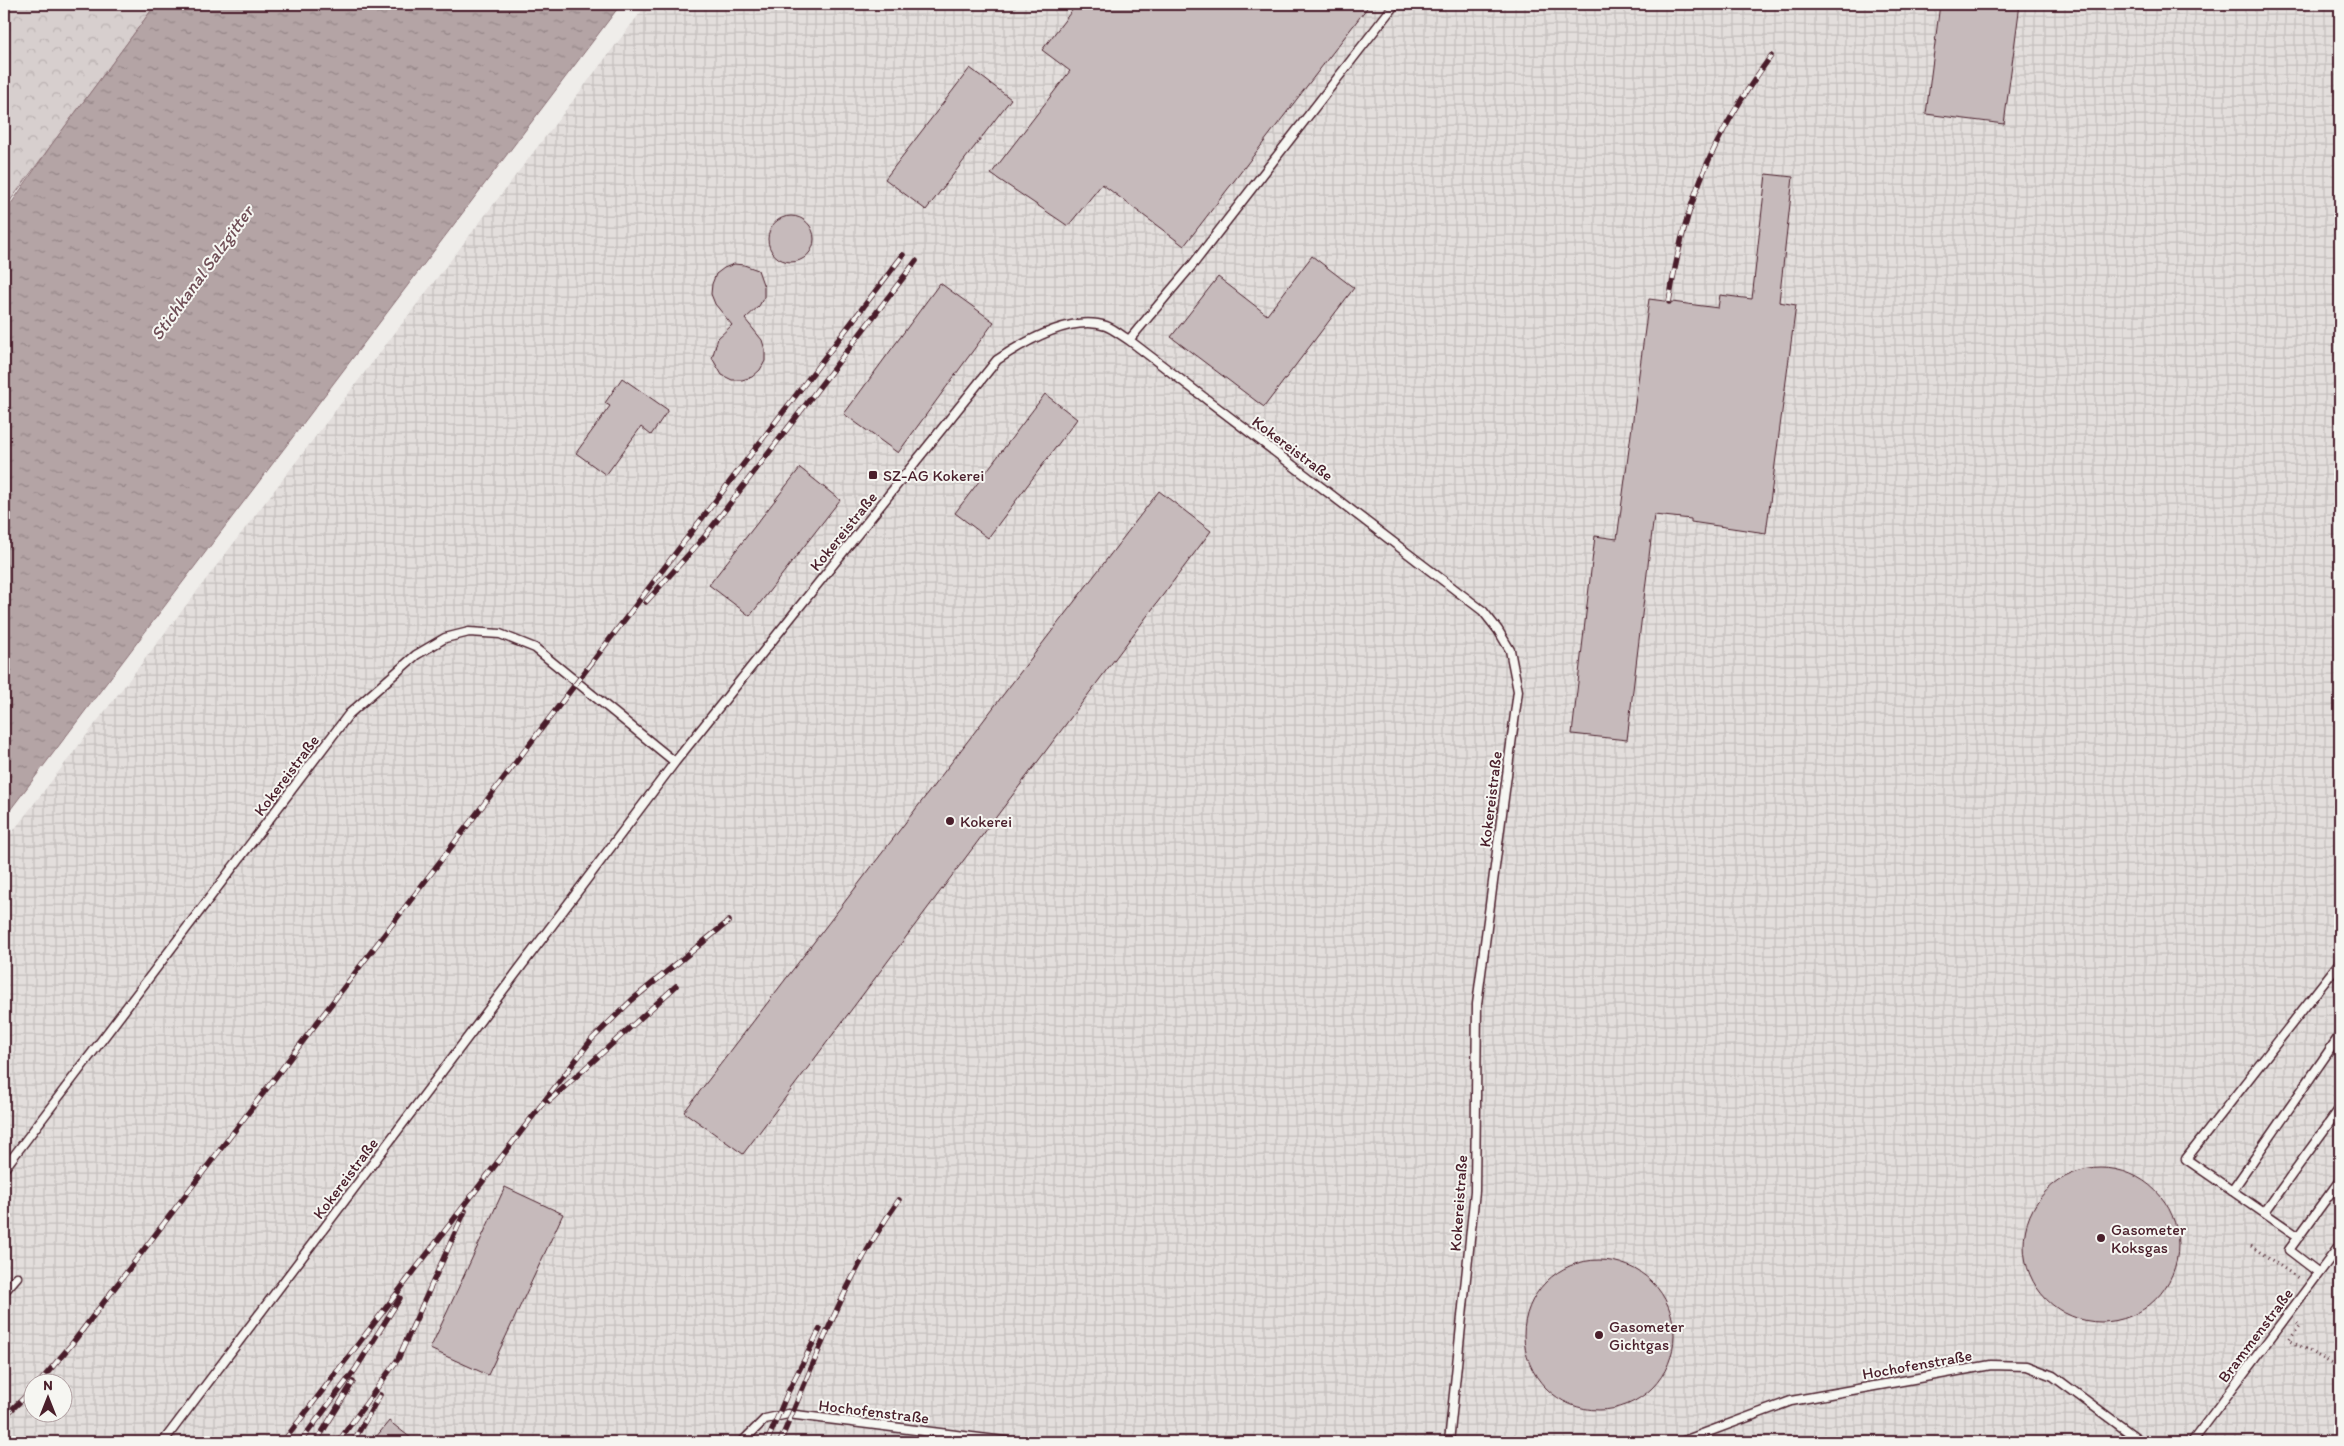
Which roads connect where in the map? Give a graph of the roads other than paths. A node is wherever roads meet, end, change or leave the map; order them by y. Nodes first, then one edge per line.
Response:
1 (1395, 4) edge
2 (1129, 340) junction
3 (676, 762) junction
4 (2340, 780) edge
5 (2340, 787) edge
6 (2340, 962) edge
7 (2340, 1035) edge
8 (2340, 1108) edge
9 (4, 1169) edge
10 (2340, 1180) edge
11 (2232, 1191) junction
12 (2264, 1213) junction
13 (2299, 1237) junction
14 (2340, 1245) edge
15 (2320, 1273) junction
16 (17, 1277) dead end
17 (4, 1292) edge
18 (163, 1442) edge
19 (742, 1442) edge
20 (1012, 1442) edge
21 (1449, 1442) edge
22 (1682, 1442) edge
23 (2142, 1442) edge
24 (2192, 1442) edge

1 - 2 lane
2 - 3 lane, Kokereistraße
2 - 21 lane, Kokereistraße
3 - 9 lane, Kokereistraße
3 - 18 lane, Kokereistraße
4 - 5 lane
6 - 11 lane
7 - 11 lane
8 - 12 lane
10 - 13 lane
11 - 12 lane
12 - 13 lane
13 - 15 lane
14 - 15 lane, Brammenstraße
15 - 24 lane, Brammenstraße
16 - 17 lane
19 - 20 lane, Hochofenstraße
22 - 23 lane, Hochofenstraße

